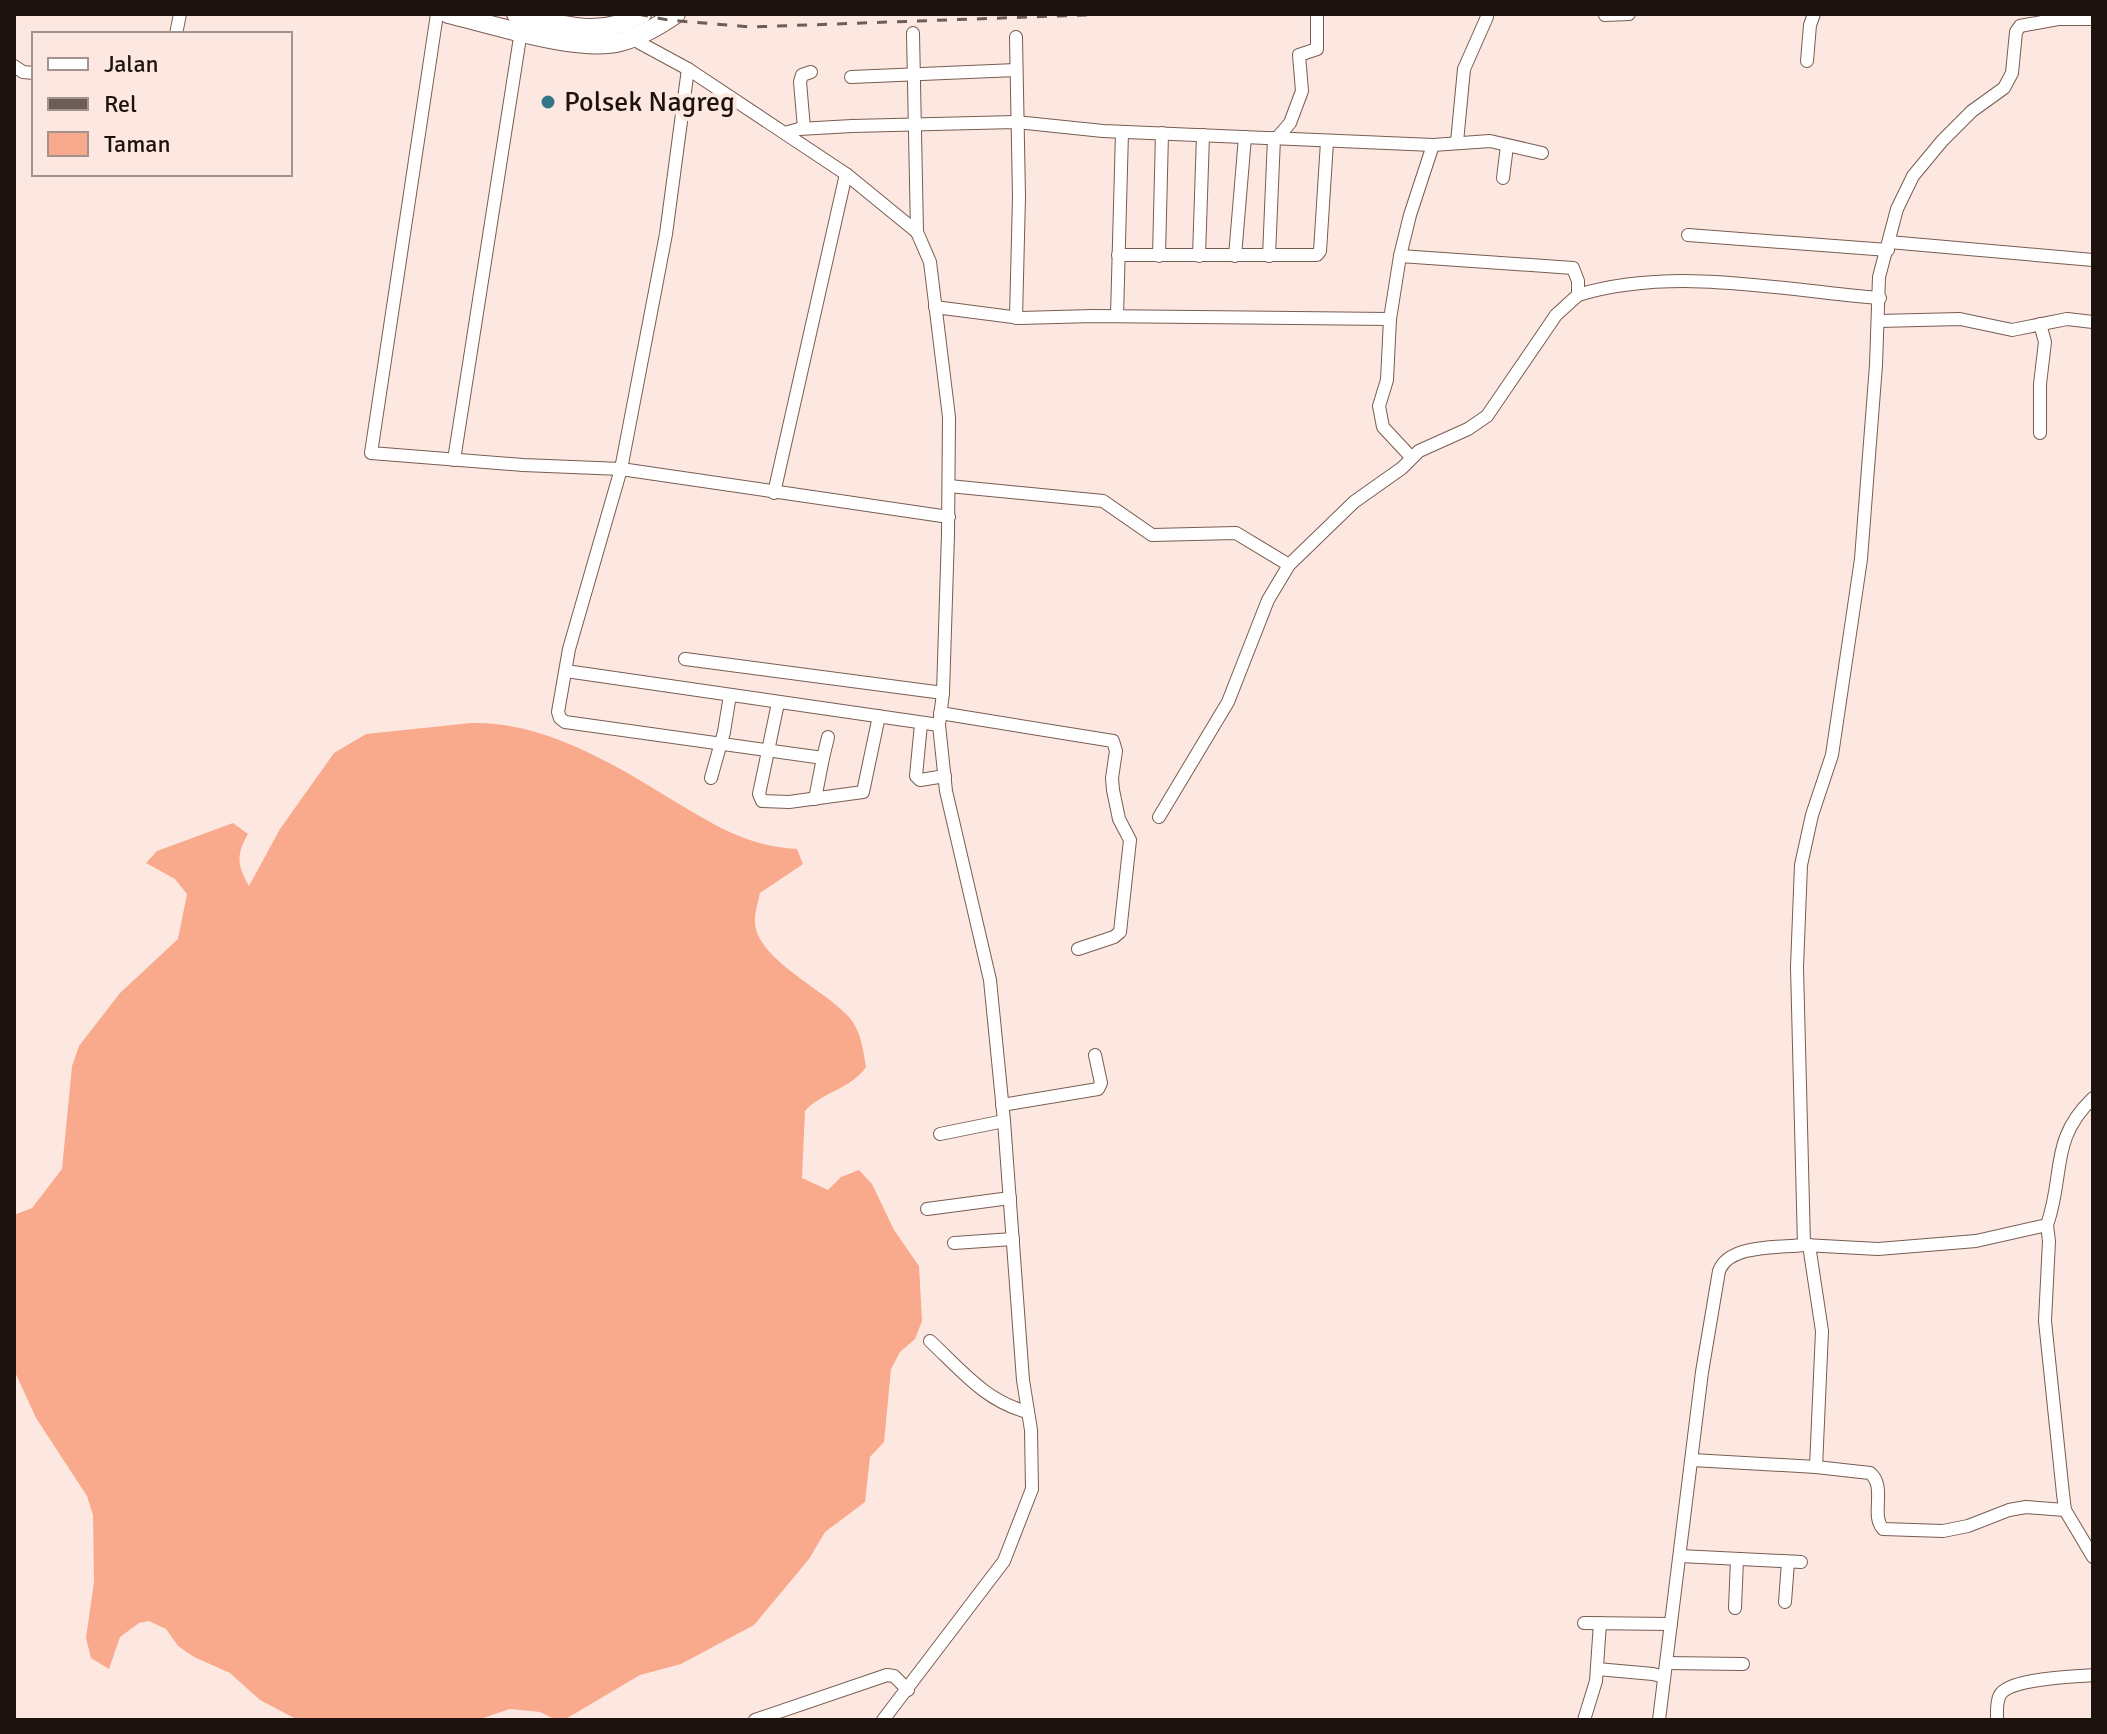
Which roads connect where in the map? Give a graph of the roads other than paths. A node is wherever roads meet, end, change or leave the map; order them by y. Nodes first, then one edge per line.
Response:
1 (437, 14) edge
2 (448, 14) edge
3 (642, 14) edge
4 (676, 14) edge
5 (1317, 14) edge
6 (1629, 14) edge
7 (1814, 14) edge
8 (1605, 15) edge
9 (1487, 17) dead end
10 (2060, 17) edge
11 (2093, 19) edge
12 (518, 22) edge
13 (628, 31) junction
14 (913, 33) dead end
15 (1016, 37) dead end
16 (1807, 61) dead end
17 (688, 69) junction
18 (1016, 70) junction
19 (811, 72) dead end
20 (914, 74) junction
21 (851, 77) dead end
22 (1016, 122) junction
23 (914, 123) junction
24 (804, 128) junction
25 (1122, 132) junction
26 (785, 133) junction
27 (1162, 133) junction
28 (1203, 135) junction
29 (1245, 137) junction
30 (1276, 138) junction
31 (1327, 142) junction
32 (1457, 142) junction
33 (1433, 145) junction
34 (1507, 146) junction
35 (1542, 153) dead end
36 (846, 174) junction
37 (1503, 178) dead end
38 (917, 232) junction
39 (1688, 235) dead end
40 (1888, 246) junction
41 (1118, 255) junction
42 (1159, 256) junction
43 (1199, 256) junction
44 (1235, 256) junction
45 (1269, 256) junction
46 (1400, 256) junction
47 (2093, 260) edge
48 (1578, 295) junction
49 (1880, 298) junction
50 (935, 307) junction
51 (1117, 316) junction
52 (1016, 318) junction
53 (1390, 319) junction
54 (1878, 321) junction
55 (2093, 322) edge
56 (2040, 324) junction
57 (2040, 433) dead end
58 (1411, 457) junction
59 (454, 460) junction
60 (621, 469) junction
61 (949, 486) junction
62 (774, 493) junction
63 (949, 517) junction
64 (1289, 565) junction
65 (685, 659) dead end
66 (566, 671) junction
67 (943, 693) junction
68 (730, 695) junction
69 (778, 703) junction
70 (879, 716) junction
71 (940, 719) junction
72 (921, 724) junction
73 (828, 737) dead end
74 (720, 744) junction
75 (767, 752) junction
76 (823, 758) junction
77 (945, 776) junction
78 (711, 778) dead end
79 (815, 799) junction
80 (1159, 817) dead end
81 (1078, 949) dead end
82 (1095, 1055) dead end
83 (2093, 1098) edge
84 (1002, 1105) junction
85 (1004, 1121) junction
86 (940, 1134) dead end
87 (1010, 1198) junction
88 (927, 1209) dead end
89 (2047, 1225) junction
90 (1013, 1239) junction
91 (954, 1243) dead end
92 (1806, 1245) junction
93 (930, 1341) dead end
94 (1028, 1412) junction
95 (1692, 1460) junction
96 (1816, 1467) junction
97 (2065, 1510) junction
98 (1680, 1556) junction
99 (2093, 1557) edge
100 (1737, 1559) junction
101 (1785, 1602) dead end
102 (1735, 1608) dead end
103 (1584, 1623) dead end
104 (1600, 1623) junction
105 (1671, 1624) junction
106 (1666, 1663) junction
107 (1743, 1664) dead end
108 (1597, 1669) junction
109 (2093, 1675) edge
110 (1664, 1677) junction
111 (908, 1690) junction
112 (755, 1720) edge
113 (883, 1720) edge
114 (1584, 1720) edge
115 (1659, 1720) edge
116 (1997, 1720) edge

1 - 59 street
2 - 12 highway
3 - 13 highway
4 - 13 highway
5 - 30 street
6 - 8 street
7 - 16 street
9 - 32 street
10 - 11 street
10 - 40 street
12 - 13 highway
12 - 59 street
13 - 17 street
14 - 20 street
15 - 18 street
17 - 26 street
17 - 60 street
18 - 20 street
18 - 22 street
19 - 24 street
20 - 21 street
20 - 23 street
22 - 23 street
22 - 25 street
22 - 52 street
23 - 24 street
23 - 38 street
24 - 26 street
25 - 27 street
25 - 41 street
26 - 36 street
27 - 28 street
27 - 42 street
28 - 29 street
28 - 43 street
29 - 30 street
29 - 44 street
30 - 31 street
30 - 45 street
31 - 33 street
31 - 45 street
32 - 33 street
32 - 34 street
33 - 46 street
34 - 35 street
34 - 37 street
36 - 38 street
36 - 62 street
38 - 50 street
39 - 40 street
40 - 47 street
40 - 49 street
41 - 42 street
41 - 51 street
42 - 43 street
43 - 44 street
44 - 45 street
46 - 48 street
46 - 53 street
48 - 49 street
48 - 58 street
49 - 54 street
50 - 52 street
50 - 61 street
51 - 52 street
51 - 53 street
53 - 58 street
54 - 56 street
54 - 92 street
55 - 56 street
56 - 57 street
58 - 64 street
59 - 60 street
60 - 62 street
60 - 66 street
61 - 63 street
61 - 64 street
62 - 63 street
63 - 67 street
64 - 80 street
65 - 67 street
66 - 68 street
66 - 74 street
67 - 71 street
68 - 69 street
68 - 74 street
69 - 70 street
69 - 75 street
70 - 72 street
70 - 79 street
71 - 72 street
71 - 77 street
71 - 81 street
72 - 77 street
73 - 76 street
74 - 75 street
74 - 78 street
75 - 76 street
75 - 79 street
76 - 79 street
77 - 84 street
82 - 84 street
83 - 89 street
84 - 85 street
85 - 86 street
85 - 87 street
87 - 88 street
87 - 90 street
89 - 92 street
89 - 97 street
90 - 91 street
90 - 94 street
92 - 95 street
92 - 96 street
93 - 94 street
94 - 111 street
95 - 96 street
95 - 98 street
96 - 97 street
97 - 99 street
98 - 100 street
98 - 105 street
100 - 101 street
100 - 102 street
103 - 104 street
104 - 105 street
104 - 108 street
105 - 106 street
106 - 107 street
106 - 110 street
108 - 110 street
108 - 114 street
109 - 116 street
110 - 115 street
111 - 112 street
111 - 113 street

